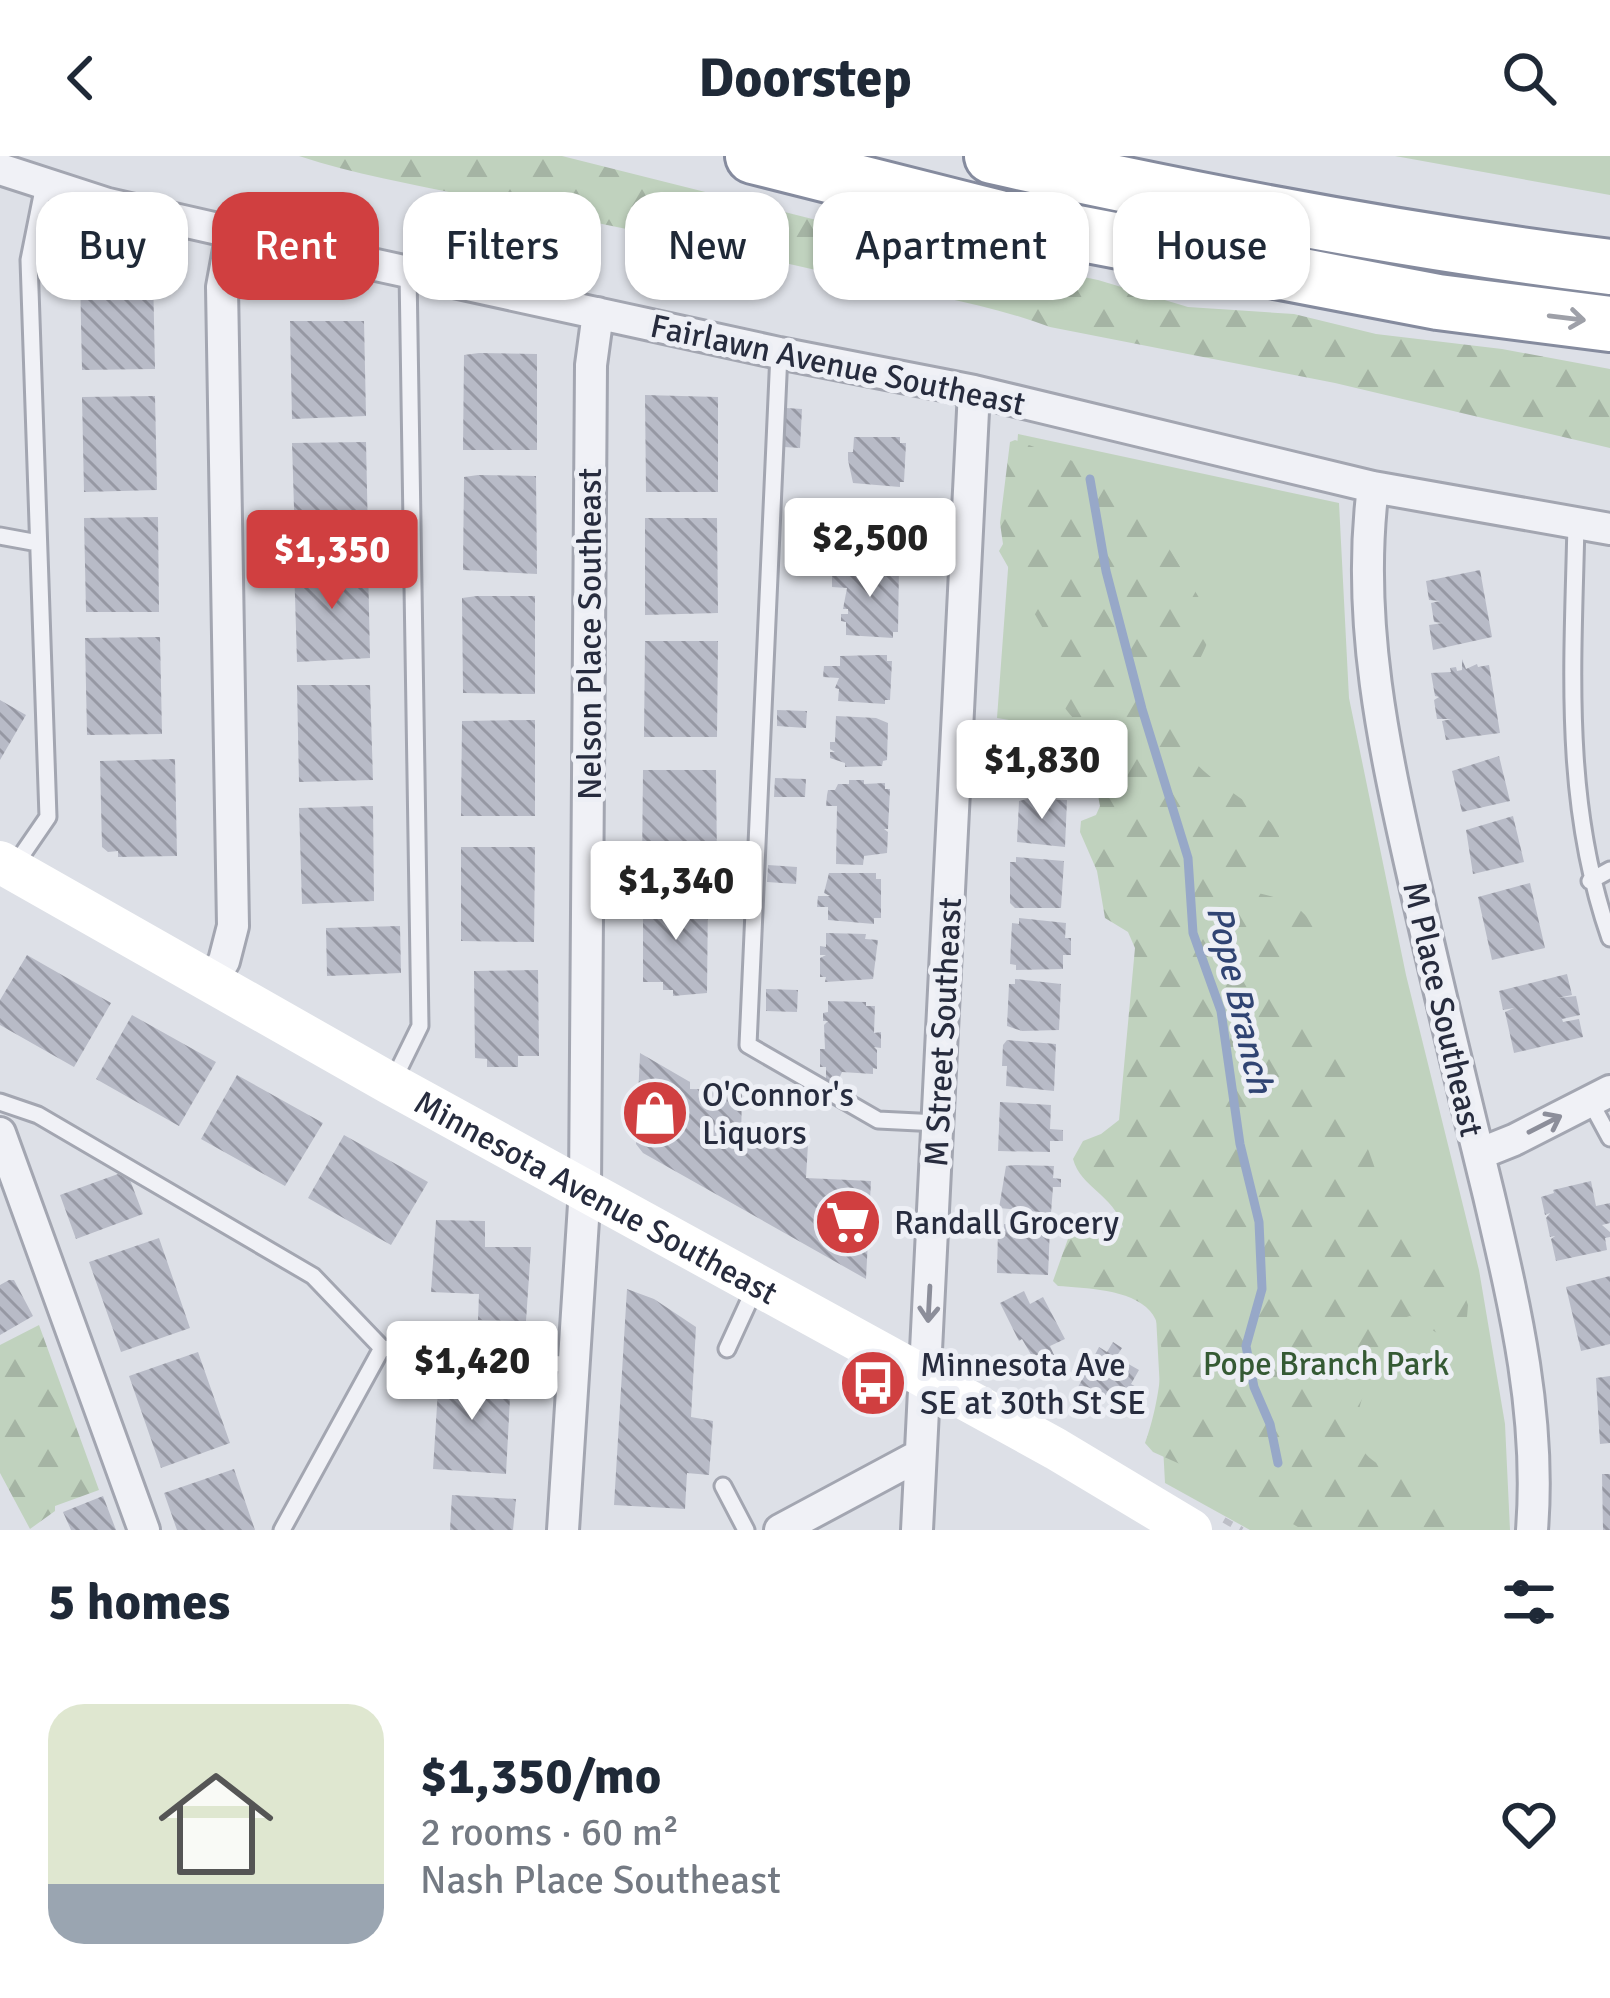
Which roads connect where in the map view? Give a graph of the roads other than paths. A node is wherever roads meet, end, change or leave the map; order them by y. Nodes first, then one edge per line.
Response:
1 (753, 156) edge
2 (992, 156) edge
3 (0, 169) edge
4 (44, 184) junction
5 (212, 228) edge
6 (1610, 266) edge
7 (222, 300) edge
8 (408, 300) edge
9 (538, 300) edge
10 (598, 313) junction
11 (1610, 324) edge
12 (779, 353) junction
13 (974, 391) junction
14 (1373, 487) junction
15 (1576, 523) junction
16 (1610, 529) edge
17 (0, 536) edge
18 (38, 543) junction
19 (6, 866) edge
20 (1610, 870) edge
21 (1590, 881) junction
22 (1610, 938) edge
23 (211, 982) junction
24 (391, 1084) junction
25 (1600, 1096) edge
26 (0, 1102) edge
27 (938, 1123) junction
28 (0, 1133) edge
29 (1610, 1138) edge
30 (1479, 1154) junction
31 (585, 1189) junction
32 (9, 1191) edge
33 (756, 1285) junction
34 (382, 1348) junction
35 (727, 1348) dead end
36 (572, 1365) junction
37 (925, 1378) junction
38 (920, 1455) junction
39 (722, 1486) dead end
40 (144, 1530) edge
41 (282, 1530) edge
42 (563, 1530) edge
43 (746, 1530) edge
44 (780, 1530) edge
45 (917, 1530) edge
46 (1192, 1530) edge
47 (1532, 1530) edge

1 -> 11 highway
2 - 6 highway
3 - 4 street, Fairlawn Avenue Southeast
4 - 5 street, Fairlawn Avenue Southeast
4 - 18 lane
7 - 23 street
8 - 24 lane
9 - 10 street, Fairlawn Avenue Southeast
10 - 12 street, Fairlawn Avenue Southeast
10 - 31 street, Nelson Place Southeast
12 - 13 street, Fairlawn Avenue Southeast
12 - 27 lane
13 - 14 street, Fairlawn Avenue Southeast
13 - 27 street, M Street Southeast
14 - 15 street, Fairlawn Avenue Southeast
14 - 30 street, M Place Southeast
15 - 16 street, Fairlawn Avenue Southeast
15 - 21 lane
17 - 18 lane
18 - 19 lane
19 - 23 main road, Minnesota Avenue Southeast
20 - 21 lane
21 - 22 lane
23 - 24 main road, Minnesota Avenue Southeast
24 - 31 main road, Minnesota Avenue Southeast
25 - 29 lane
30 -> 25 street
26 - 34 lane
27 -> 37 street, M Street Southeast
28 - 32 street
30 - 47 street, M Place Southeast
31 - 33 main road, Minnesota Avenue Southeast
31 - 36 street, Nelson Place Southeast
32 - 40 street
33 - 35 lane
33 - 37 main road, Minnesota Avenue Southeast
34 - 36 lane
34 - 41 lane
36 - 42 street, Nelson Place Southeast
37 - 38 street, M Street Southeast
37 - 46 main road, Minnesota Avenue Southeast
38 - 44 street
38 - 45 street, M Street Southeast
39 - 43 lane

